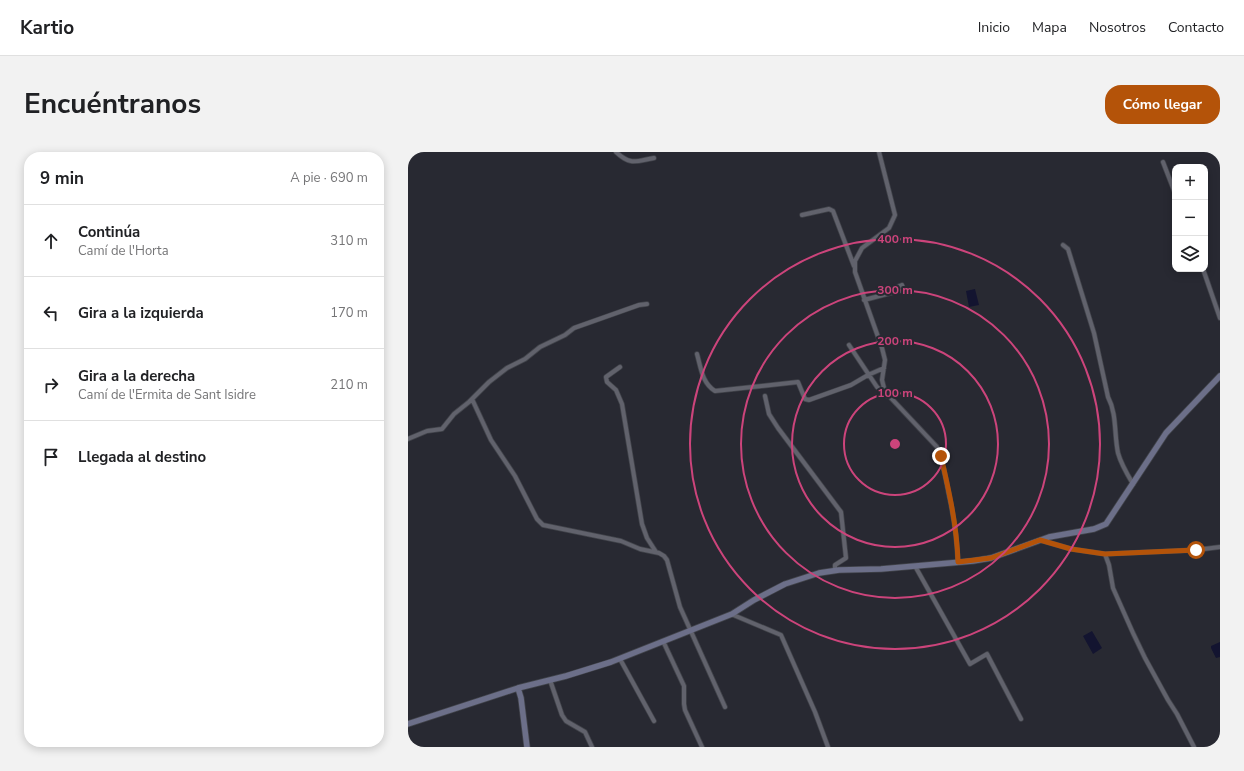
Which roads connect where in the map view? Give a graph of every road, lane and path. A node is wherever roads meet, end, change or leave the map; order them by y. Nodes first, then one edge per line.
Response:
1 (616, 152) edge
2 (879, 152) edge
3 (654, 158) dead end
4 (1163, 162) dead end
5 (1172, 184) edge
6 (802, 215) dead end
7 (1064, 245) dead end
8 (855, 268) junction
9 (1204, 272) edge
10 (895, 291) dead end
11 (864, 300) junction
12 (647, 304) dead end
13 (1220, 318) edge
14 (849, 345) dead end
15 (697, 354) dead end
16 (620, 367) dead end
17 (884, 368) junction
18 (868, 375) junction
19 (1220, 376) edge
20 (765, 396) dead end
21 (891, 398) junction
22 (472, 399) junction
23 (408, 439) edge
24 (1133, 484) junction
25 (1040, 540) junction
26 (1220, 547) edge
27 (656, 552) junction
28 (1105, 554) junction
29 (958, 562) junction
30 (915, 566) junction
31 (835, 570) junction
32 (731, 614) junction
33 (691, 630) junction
34 (662, 641) junction
35 (620, 658) junction
36 (550, 680) junction
37 (518, 688) junction
38 (725, 707) dead end
39 (1021, 719) dead end
40 (654, 720) dead end
41 (408, 724) edge
42 (527, 747) edge
43 (592, 747) edge
44 (702, 747) edge
45 (828, 747) edge
46 (1194, 747) edge

1 - 3 street
2 - 8 street
4 - 5 street
6 - 8 street
7 - 24 street
8 - 11 street
9 - 13 street
10 - 11 street
11 - 17 street
12 - 22 street
14 - 18 street
15 - 18 street
16 - 27 street
17 - 18 street
17 - 21 street
18 - 21 street
19 - 24 main road
20 - 31 street
21 - 29 street
22 - 23 street
22 - 27 street
24 - 25 main road
25 - 28 street
25 - 29 main road
26 - 28 street
27 - 33 street
28 - 46 street
29 - 30 main road
30 - 31 main road
30 - 39 street
31 - 32 main road
32 - 33 main road
32 - 45 street
33 - 34 main road
33 - 38 street
34 - 35 main road
34 - 44 street
35 - 36 main road
35 - 40 street
36 - 37 main road
36 - 43 street
37 - 41 main road
37 - 42 main road

